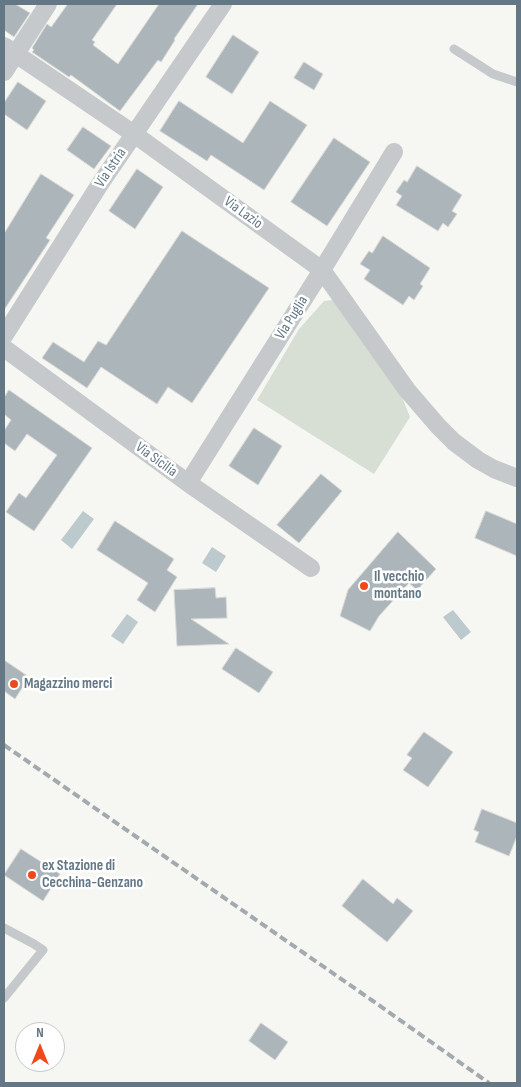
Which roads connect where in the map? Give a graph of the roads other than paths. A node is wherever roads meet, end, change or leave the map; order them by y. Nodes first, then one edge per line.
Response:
1 (48, 4) edge
2 (223, 4) edge
3 (454, 49) dead end
4 (10, 50) edge
5 (4, 72) edge
6 (517, 82) edge
7 (134, 134) junction
8 (394, 152) dead end
9 (322, 270) junction
10 (4, 336) edge
11 (4, 348) edge
12 (517, 478) edge
13 (188, 483) junction
14 (312, 568) dead end
15 (4, 928) edge
16 (4, 998) edge

1 - 4 street
2 - 7 street, Via Istria
3 - 6 lane
4 - 5 street
4 - 7 street, Via Lazio
7 - 9 street, Via Lazio
7 - 10 street, Via Istria
8 - 9 street, Via Puglia
9 - 12 street, Via Lazio
9 - 13 street, Via Puglia
11 - 13 street, Via Sicilia
13 - 14 street, Via Sicilia
15 - 16 lane

